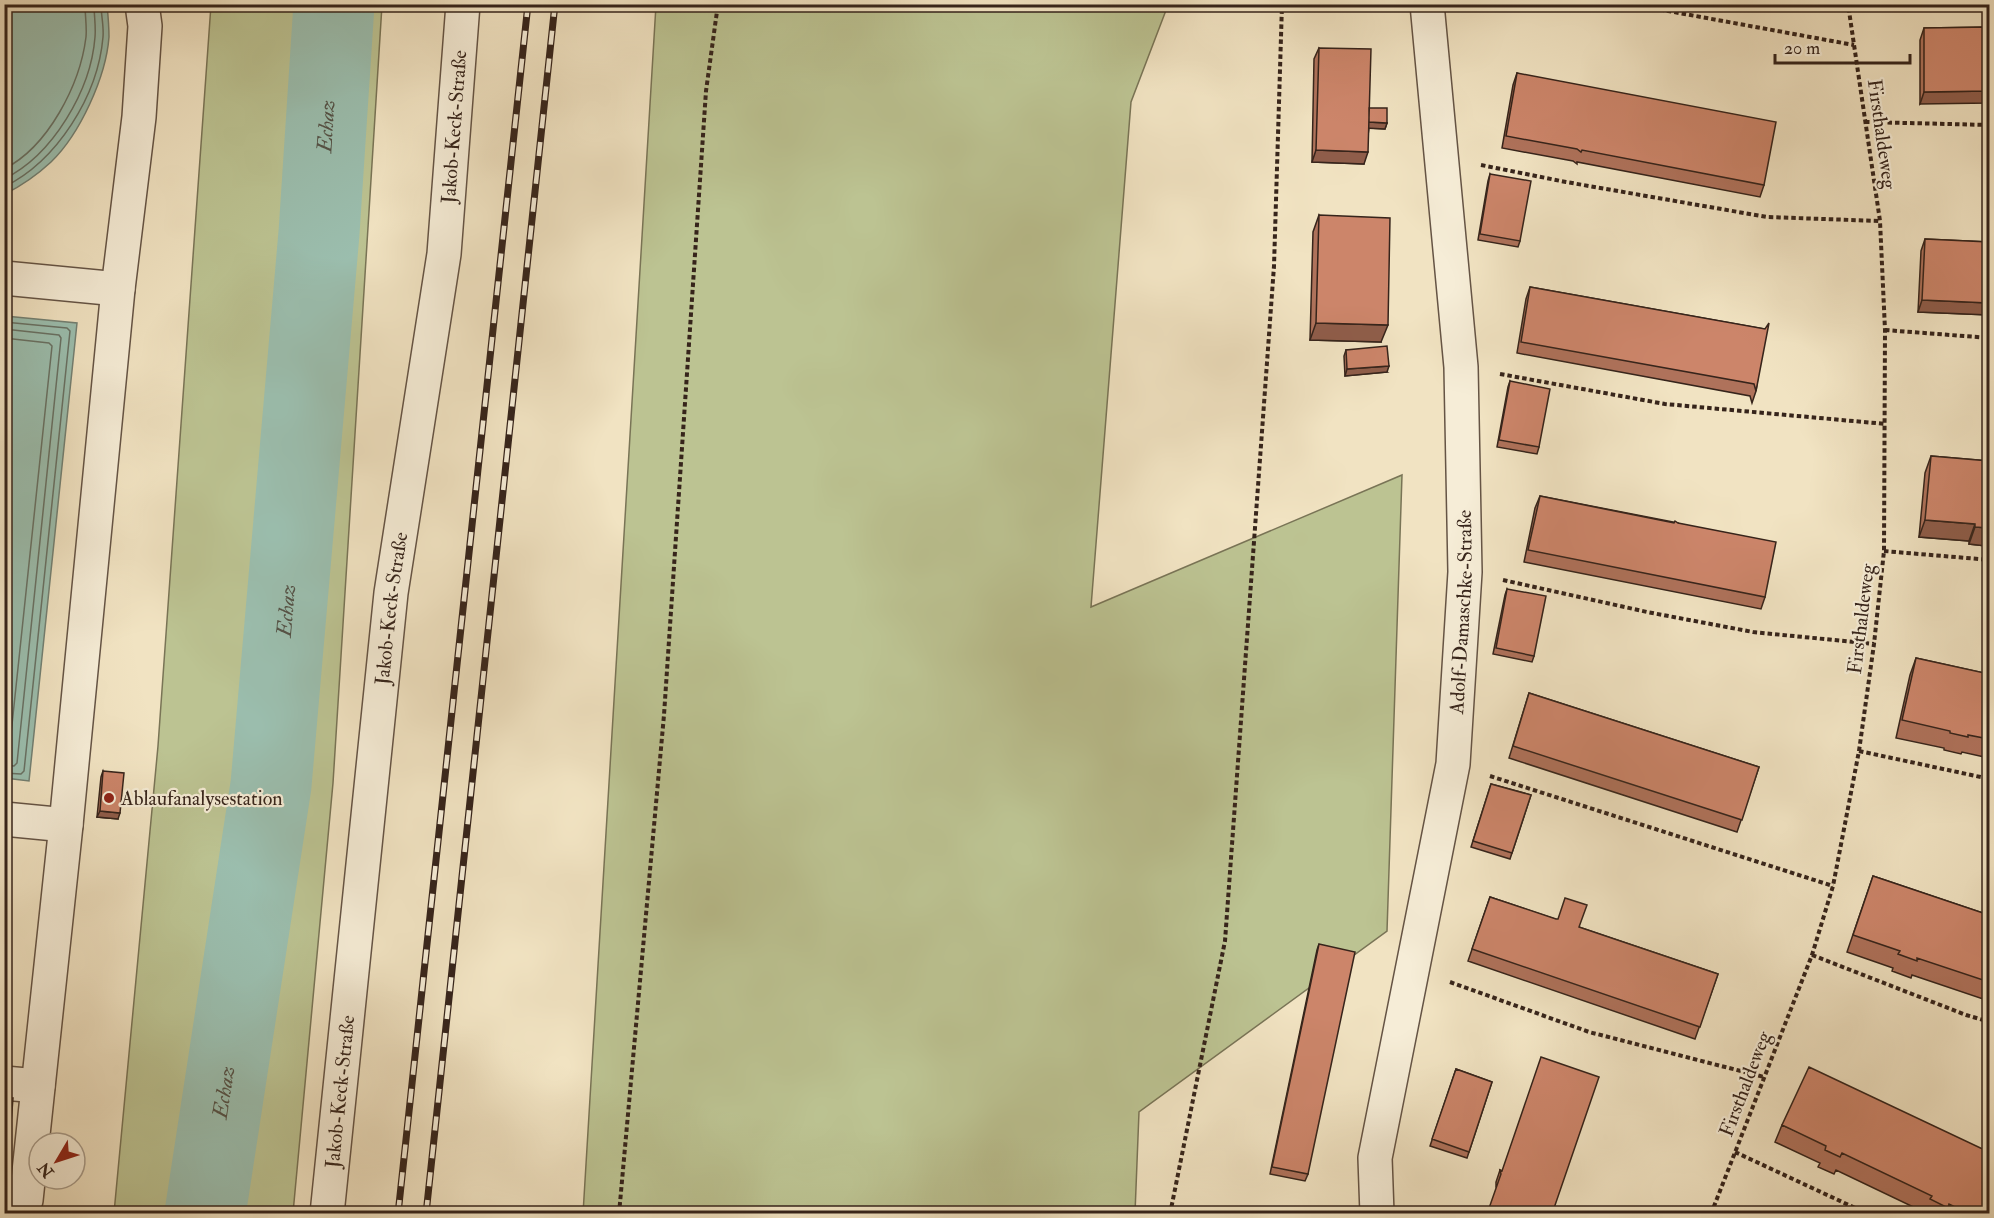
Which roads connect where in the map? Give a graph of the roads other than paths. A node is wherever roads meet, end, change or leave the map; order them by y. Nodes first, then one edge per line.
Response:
1 (142, 4) edge
2 (463, 4) edge
3 (1428, 4) edge
4 (4, 278) edge
5 (118, 289) junction
6 (4, 819) edge
7 (66, 825) junction
8 (4, 1083) edge
9 (38, 1086) junction
10 (20, 1214) edge
11 (327, 1214) edge
12 (1377, 1214) edge

1 - 5 street
2 - 11 street, Jakob-Keck-Straße
3 - 12 street, Adolf-Damaschke-Straße
4 - 5 street
5 - 7 street
6 - 7 street
7 - 9 street
8 - 9 street
9 - 10 street

